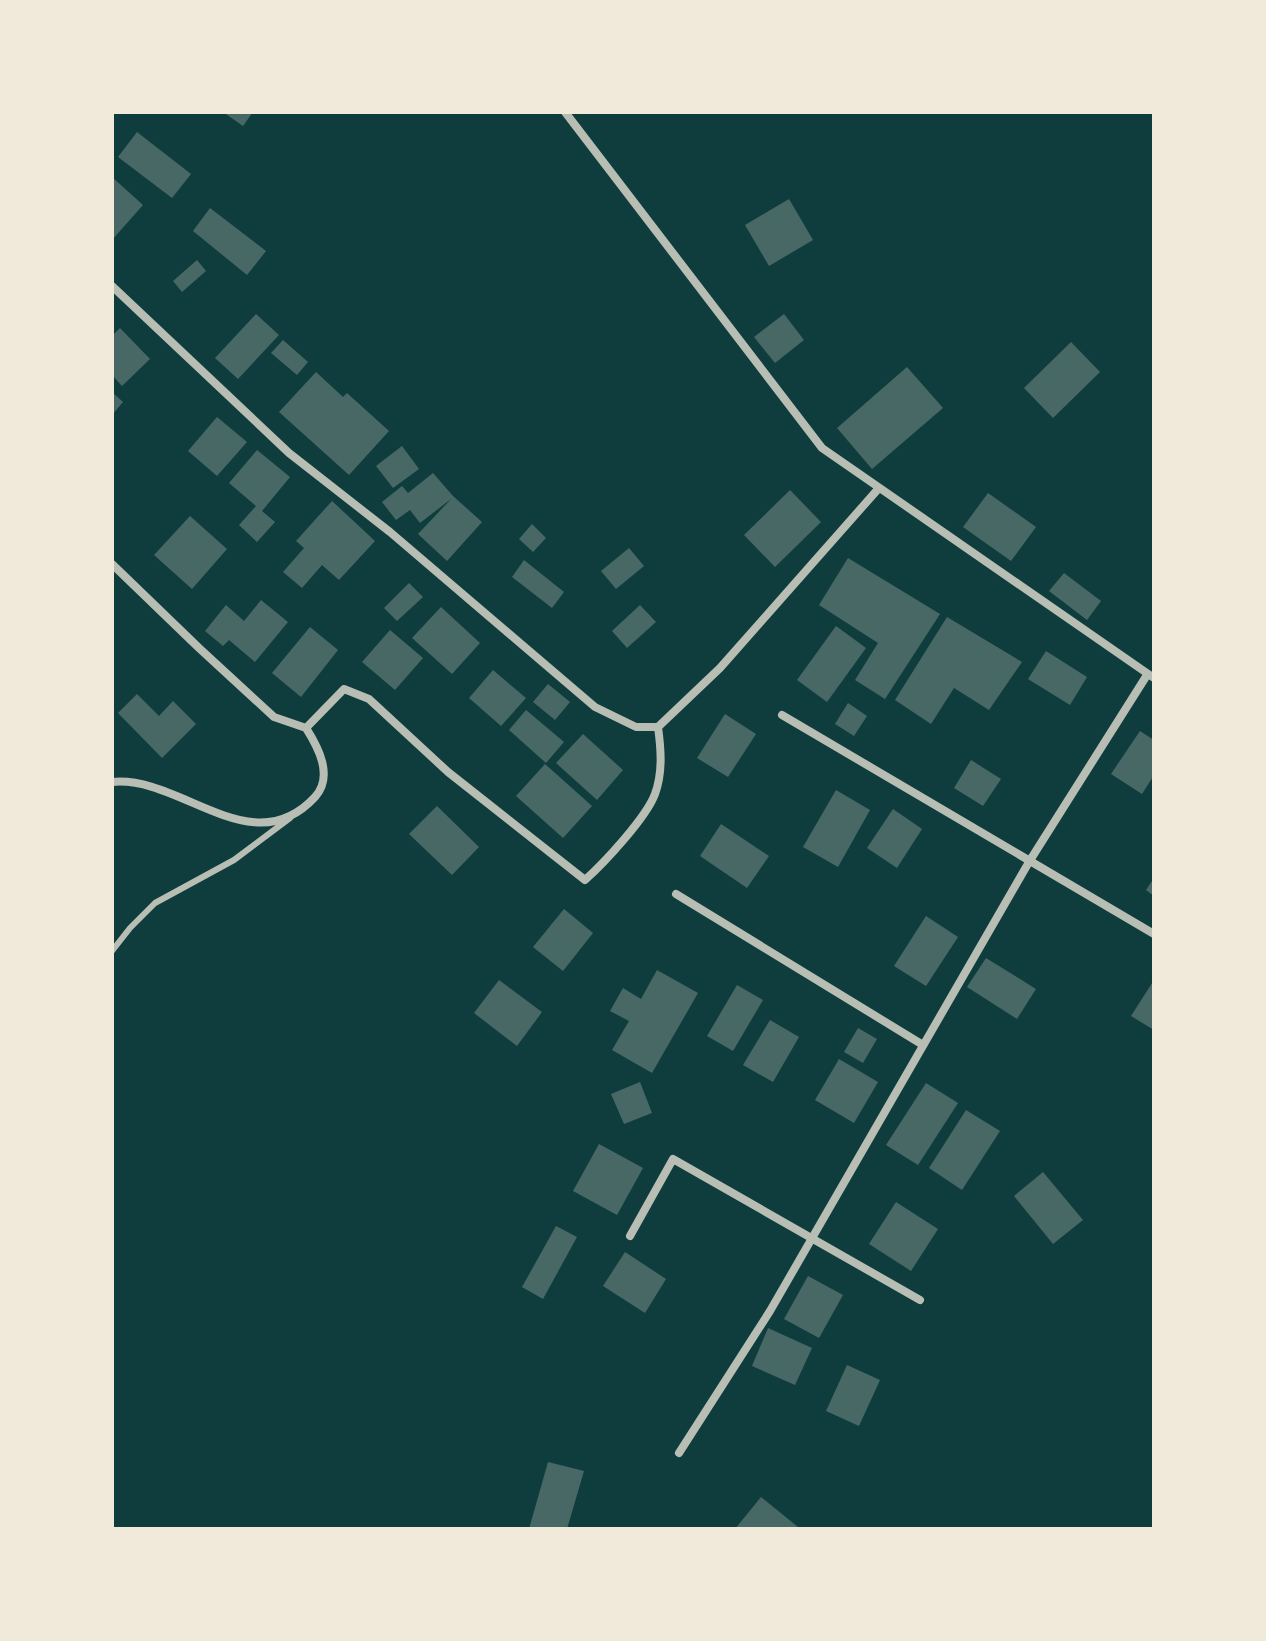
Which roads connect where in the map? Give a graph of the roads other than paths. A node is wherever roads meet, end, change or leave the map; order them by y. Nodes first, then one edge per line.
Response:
1 (565, 112) edge
2 (112, 286) edge
3 (879, 488) junction
4 (112, 564) edge
5 (1150, 677) edge
6 (782, 715) dead end
7 (658, 727) junction
8 (306, 728) junction
9 (112, 782) edge
10 (292, 815) junction
11 (1029, 862) junction
12 (676, 894) dead end
13 (1154, 934) edge
14 (112, 951) edge
15 (923, 1045) junction
16 (630, 1236) dead end
17 (812, 1239) junction
18 (920, 1300) dead end
19 (679, 1453) dead end

1 - 3 street
2 - 7 street
3 - 5 street
3 - 7 street
4 - 8 street
5 - 11 street
6 - 11 street
7 - 8 street
8 - 10 street
9 - 10 street
10 - 14 lane
11 - 13 street
11 - 15 street
12 - 15 street
15 - 17 street
16 - 17 street
17 - 18 street
17 - 19 street

